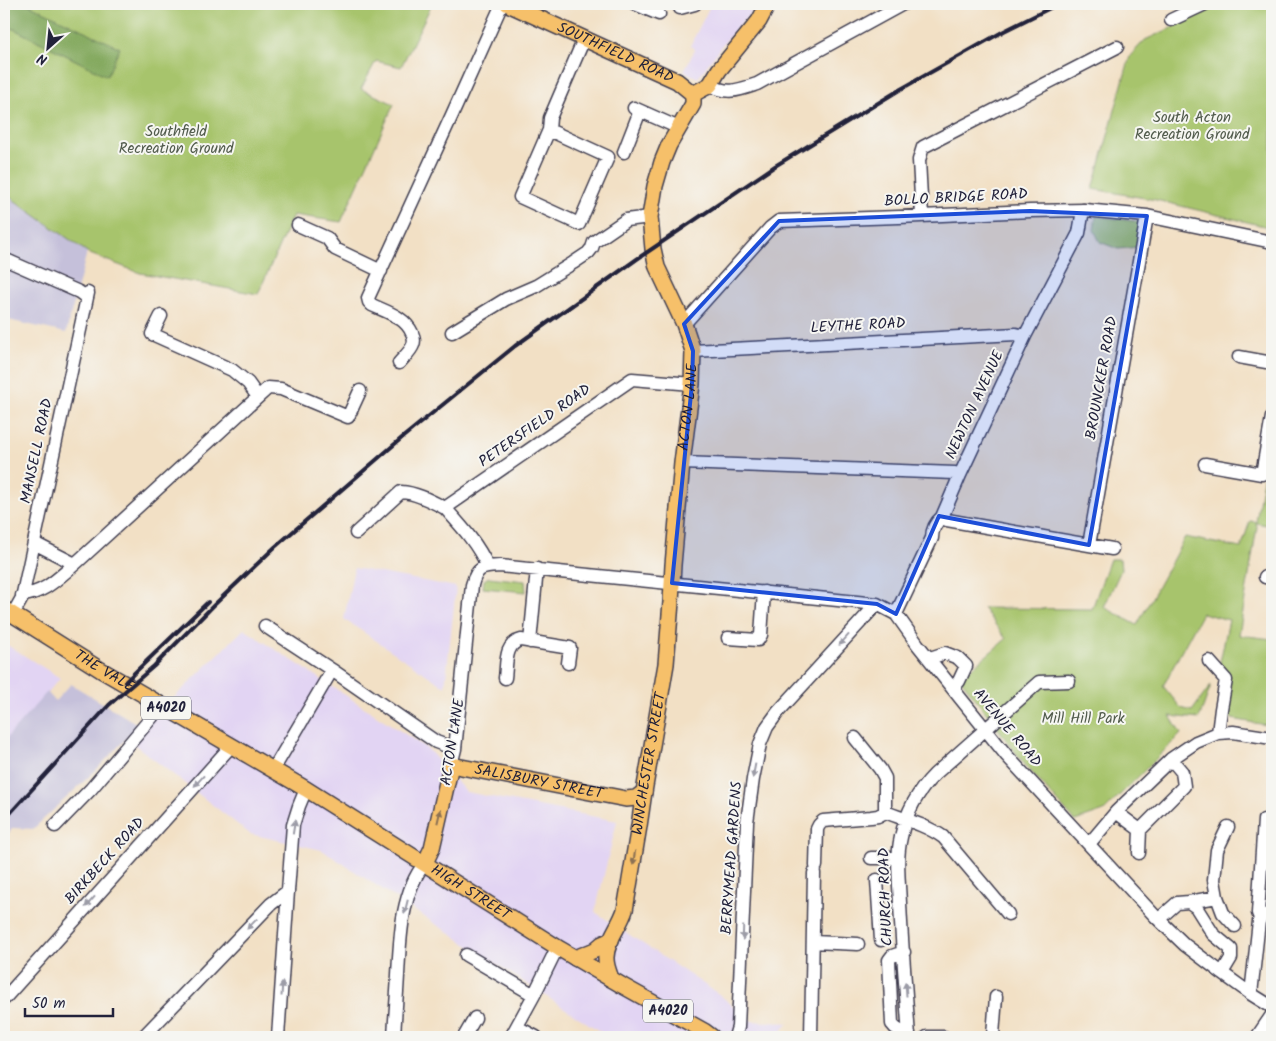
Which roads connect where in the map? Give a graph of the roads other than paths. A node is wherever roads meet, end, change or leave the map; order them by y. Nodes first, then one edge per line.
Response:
1 (502, 4) edge
2 (508, 4) edge
3 (635, 4) edge
4 (695, 4) edge
5 (768, 4) edge
6 (903, 4) edge
7 (1205, 4) edge
8 (680, 8) dead end
9 (659, 14) dead end
10 (1171, 20) dead end
11 (584, 39) junction
12 (1117, 47) dead end
13 (710, 85) junction
14 (693, 94) junction
15 (679, 128) junction
16 (549, 130) junction
17 (624, 152) dead end
18 (1083, 210) junction
19 (922, 216) junction
20 (1147, 216) junction
21 (650, 217) junction
22 (298, 225) dead end
23 (1272, 242) edge
24 (4, 259) edge
25 (381, 271) junction
26 (161, 316) dead end
27 (684, 324) junction
28 (452, 332) dead end
29 (1025, 336) junction
30 (693, 351) junction
31 (1239, 357) dead end
32 (399, 363) dead end
33 (1272, 363) edge
34 (692, 384) junction
35 (360, 391) dead end
36 (263, 392) junction
37 (1272, 417) edge
38 (682, 463) junction
39 (1205, 464) dead end
40 (960, 475) junction
41 (445, 508) junction
42 (942, 517) junction
43 (356, 533) dead end
44 (34, 543) junction
45 (1089, 545) junction
46 (1112, 549) dead end
47 (75, 564) junction
48 (488, 567) junction
49 (537, 569) junction
50 (672, 583) junction
51 (764, 592) junction
52 (22, 595) junction
53 (877, 604) junction
54 (7, 614) edge
55 (896, 614) junction
56 (265, 626) dead end
57 (728, 638) dead end
58 (530, 642) junction
59 (930, 658) junction
60 (1209, 661) dead end
61 (568, 663) dead end
62 (332, 670) junction
63 (506, 678) dead end
64 (1069, 681) dead end
65 (953, 688) junction
66 (158, 703) junction
67 (987, 729) junction
68 (1218, 733) junction
69 (855, 738) dead end
70 (1272, 738) edge
71 (232, 745) junction
72 (455, 749) junction
73 (1172, 759) junction
74 (451, 764) junction
75 (273, 770) junction
76 (306, 789) junction
77 (644, 792) junction
78 (626, 799) junction
79 (884, 812) junction
80 (1116, 812) junction
81 (641, 818) junction
82 (906, 820) junction
83 (1264, 820) dead end
84 (55, 826) dead end
85 (1228, 827) dead end
86 (1140, 830) junction
87 (1089, 844) junction
88 (1139, 853) dead end
89 (870, 858) dead end
90 (898, 858) junction
91 (425, 863) junction
92 (877, 880) dead end
93 (288, 890) junction
94 (1217, 897) junction
95 (1189, 902) junction
96 (1008, 914) dead end
97 (1266, 916) edge
98 (1159, 919) junction
99 (901, 926) junction
100 (1235, 926) dead end
101 (880, 927) junction
102 (611, 940) junction
103 (881, 940) dead end
104 (813, 942) junction
105 (858, 944) dead end
106 (557, 948) junction
107 (466, 955) dead end
108 (575, 958) junction
109 (1222, 973) junction
110 (611, 979) junction
111 (1251, 994) junction
112 (534, 995) junction
113 (996, 998) dead end
114 (4, 999) edge
115 (1272, 1007) edge
116 (1272, 1015) edge
117 (475, 1018) dead end
118 (514, 1032) edge
119 (911, 1036) edge
120 (143, 1037) edge
121 (278, 1037) edge
122 (394, 1037) edge
123 (464, 1037) edge
124 (536, 1037) edge
125 (712, 1037) edge
126 (735, 1037) edge
127 (811, 1037) edge
128 (927, 1037) edge
129 (944, 1037) edge
130 (991, 1037) edge
131 (1257, 1037) edge

1 - 25 street
2 - 11 main road, SOUTHFIELD ROAD
3 - 9 street
4 - 8 street
5 - 13 main road
6 - 13 street
7 - 10 street
11 - 14 main road, SOUTHFIELD ROAD
11 - 16 street
12 - 19 street
13 - 14 main road
14 - 15 main road, ACTON LANE
15 - 17 street
15 - 21 main road, ACTON LANE
16 - 16 street
18 - 19 street, BOLLO BRIDGE ROAD
18 - 20 street, BOLLO BRIDGE ROAD
18 - 29 street, NEWTON AVENUE
19 - 27 street, BOLLO BRIDGE ROAD
20 - 23 street, BOLLO BRIDGE ROAD
20 - 45 street, BROUNCKER ROAD
21 - 27 main road, ACTON LANE
21 - 28 street
22 - 25 street
24 - 44 street, MANSELL ROAD
25 - 32 street
26 - 36 street
27 - 30 main road, ACTON LANE
29 - 30 street, LEYTHE ROAD
29 - 40 street, NEWTON AVENUE
30 - 34 main road, ACTON LANE
31 - 33 street
34 - 38 main road, ACTON LANE
34 - 41 street, PETERSFIELD ROAD
35 - 36 street
36 - 47 street
37 - 39 street
38 - 40 street
38 - 50 main road, ACTON LANE
40 - 42 street, NEWTON AVENUE
41 - 43 street
41 - 48 street
42 - 45 street
42 - 55 street, NEWTON AVENUE
44 - 47 street
44 - 52 street, MANSELL ROAD
45 - 46 street
47 - 52 street
48 - 49 street
48 - 72 street, ACTON LANE
49 - 50 street
49 - 58 street
50 - 51 street, AVENUE ROAD
50 - 77 main road, WINCHESTER STREET
51 - 53 street, AVENUE ROAD
51 - 57 street
52 - 54 street, MANSELL ROAD
53 - 55 street, AVENUE ROAD
53 -> 126 street, BERRYMEAD GARDENS
54 - 66 main road, THE VALE / A4020
55 - 59 street, AVENUE ROAD
56 - 62 street
58 - 61 street
58 - 63 street
59 - 65 street, AVENUE ROAD
59 - 65 street
60 - 68 street
62 - 72 street
62 - 75 street
64 - 67 street, CHURCH ROAD
65 - 67 street, AVENUE ROAD
66 - 71 main road, THE VALE / A4020
66 - 84 street
67 - 82 street, CHURCH ROAD
67 - 87 street, AVENUE ROAD
68 - 70 street
68 - 73 street
69 - 79 street
71 - 75 main road, HIGH STREET / A4020
71 -> 114 street, BIRKBECK ROAD
72 - 74 street, ACTON LANE
73 - 80 street
73 - 86 street
74 - 78 main road, SALISBURY STREET
91 -> 74 main road, ACTON LANE
75 - 76 main road, HIGH STREET / A4020
76 - 91 main road, HIGH STREET / A4020
93 -> 76 street
77 - 78 main road
77 - 81 main road, WINCHESTER STREET
78 - 81 main road
79 - 82 street
79 - 104 street
80 - 86 street
80 - 87 street
81 -> 102 main road, WINCHESTER STREET
82 - 90 street, CHURCH ROAD
82 - 96 street
83 - 97 street
85 - 94 street
86 - 88 street
87 - 98 street, AVENUE ROAD
89 - 90 street
90 - 99 street, CHURCH ROAD
91 - 106 main road, HIGH STREET / A4020
91 -> 122 street
92 - 101 street
93 -> 120 street
121 -> 93 street
94 - 95 street
94 - 100 street
95 - 98 street
95 - 109 street
97 - 111 street
98 - 109 street, AVENUE ROAD
99 - 101 street
119 -> 99 street, CHURCH ROAD
101 - 103 street
102 - 108 main road
102 - 110 main road, WINCHESTER STREET
104 - 105 street
104 - 127 street
106 - 108 main road, HIGH STREET / A4020
106 - 112 street
107 - 112 street
108 - 110 main road, HIGH STREET / A4020
109 - 111 street, AVENUE ROAD
110 - 125 main road, HIGH STREET / A4020
111 - 115 street, AVENUE ROAD
112 - 118 street
113 - 130 street
116 - 131 street
117 - 123 street
118 - 124 street
128 - 129 street

